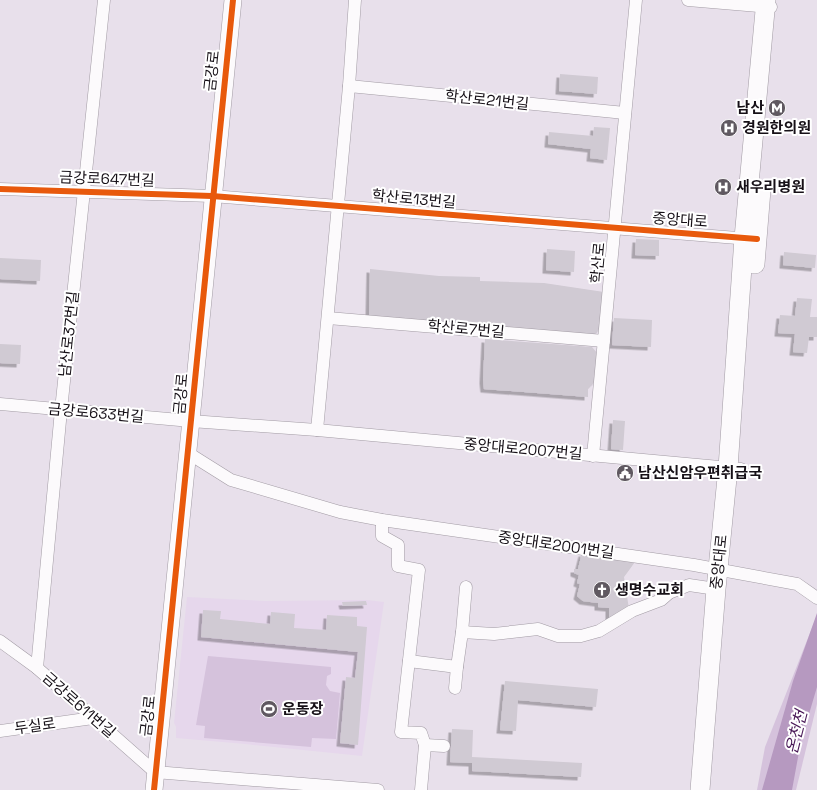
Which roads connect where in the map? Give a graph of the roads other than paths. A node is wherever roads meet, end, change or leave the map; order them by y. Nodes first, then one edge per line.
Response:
1 (104, 0) edge
2 (233, 0) edge
3 (354, 0) edge
4 (636, 0) edge
5 (688, 0) edge
6 (770, 4) edge
7 (349, 86) junction
8 (625, 113) junction
9 (0, 189) edge
10 (84, 191) junction
11 (212, 196) junction
12 (338, 206) junction
13 (614, 228) junction
14 (751, 239) junction
15 (328, 318) junction
16 (604, 341) junction
17 (0, 404) edge
18 (61, 410) junction
19 (191, 421) junction
20 (317, 430) junction
21 (188, 453) junction
22 (593, 456) junction
23 (734, 468) junction
24 (382, 520) junction
25 (724, 571) junction
26 (466, 587) dead end
27 (716, 589) junction
28 (817, 598) edge
29 (462, 632) junction
30 (0, 641) edge
31 (409, 661) junction
32 (457, 667) junction
33 (37, 668) junction
34 (455, 688) dead end
35 (93, 718) junction
36 (0, 731) edge
37 (425, 745) junction
38 (444, 746) dead end
39 (156, 772) junction
40 (285, 786) edge
41 (154, 790) edge
42 (378, 790) edge
43 (421, 790) edge
44 (700, 790) edge
45 (711, 790) edge

1 - 10 street, 남산로37번길
2 - 11 street, 금강로
3 - 7 street
4 - 8 street, 학산로
5 - 6 street
6 - 14 main road, 중앙대로
7 - 8 street, 학산로21번길
7 - 12 street
8 - 13 street, 학산로
9 - 10 street, 금강로647번길
10 - 11 street, 금강로647번길
10 - 18 street, 남산로37번길
11 - 12 street, 학산로13번길
11 - 19 street, 금강로
12 - 13 street, 학산로13번길
12 - 15 street
13 - 14 street, 중앙대로
13 - 16 street, 학산로
14 - 23 main road, 중앙대로
15 - 16 street, 학산로7번길
15 - 20 street
16 - 22 street, 학산로
17 - 18 street, 금강로633번길
18 - 19 street, 금강로633번길
18 - 33 street, 남산로37번길
19 - 20 street, 중앙대로2007번길
19 - 21 street, 금강로
20 - 22 street, 중앙대로2007번길
21 - 24 street, 중앙대로2001번길
21 - 39 street, 금강로
22 - 23 street, 중앙대로2007번길
23 - 25 main road, 중앙대로
24 - 25 street, 중앙대로2001번길
24 - 31 street
25 - 27 main road, 중앙대로
25 - 28 street, 중앙대로
25 - 45 main road, 중앙대로
26 - 29 street
27 - 29 street
27 - 44 main road, 중앙대로
29 - 32 street
30 - 33 street, 금강로611번길
31 - 32 street
31 - 37 street
32 - 34 street
33 - 35 street, 금강로611번길
35 - 36 street, 두실로
35 - 39 street, 금강로611번길
37 - 38 street
37 - 43 street
39 - 40 street
39 - 41 street, 금강로
40 - 42 street

